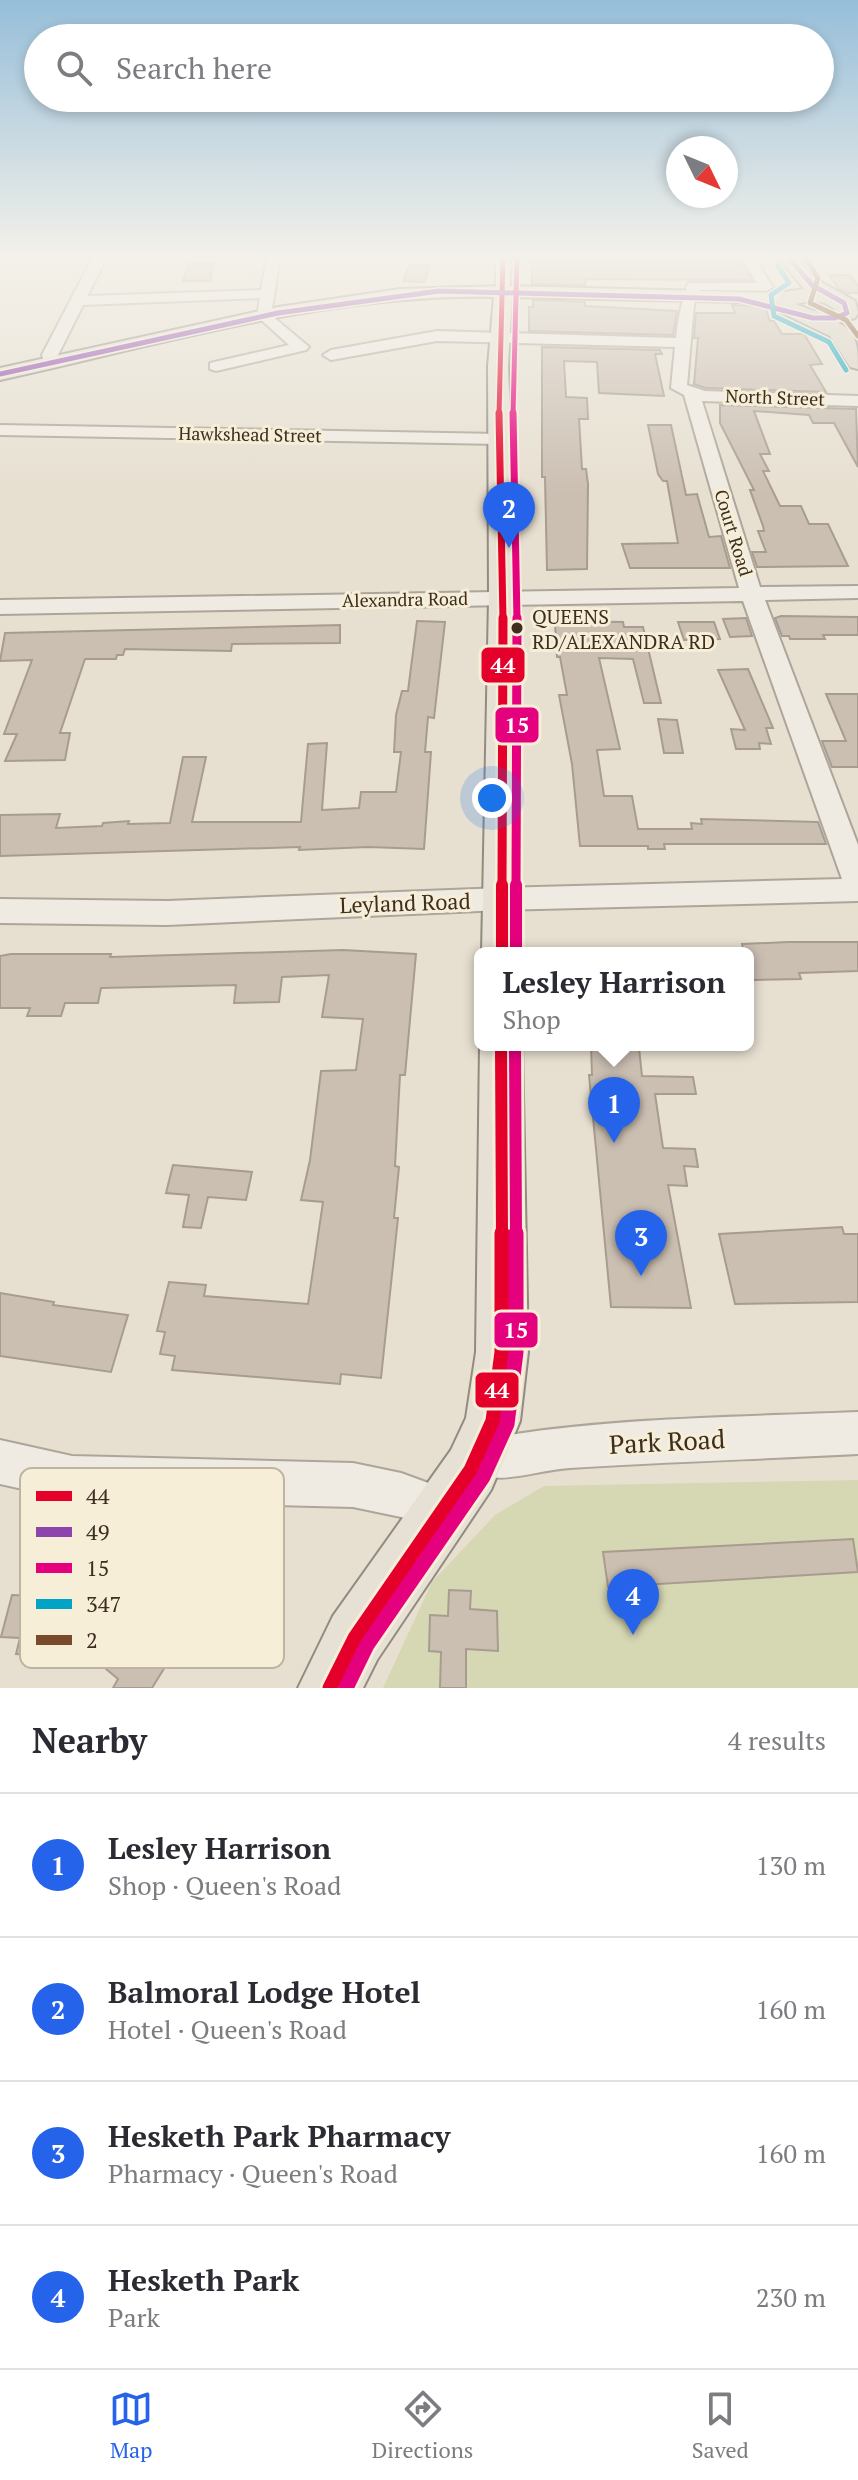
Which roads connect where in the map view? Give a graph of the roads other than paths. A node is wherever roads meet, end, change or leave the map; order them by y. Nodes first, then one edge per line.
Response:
1 (59, 336) edge
2 (170, 336) edge
3 (288, 336) edge
4 (684, 336) edge
5 (851, 336) edge
6 (502, 337) junction
7 (683, 343) junction
8 (331, 355) dead end
9 (51, 361) junction
10 (858, 362) edge
11 (216, 366) dead end
12 (0, 374) edge
13 (692, 395) junction
14 (858, 401) edge
15 (0, 430) edge
16 (500, 439) junction
17 (858, 592) edge
18 (752, 595) junction
19 (503, 598) junction
20 (0, 607) edge
21 (858, 883) edge
22 (858, 890) edge
23 (502, 899) junction
24 (0, 911) edge
25 (502, 947) edge
26 (501, 1051) edge
27 (858, 1433) edge
28 (477, 1455) junction
29 (0, 1462) edge
30 (27, 1468) edge
31 (284, 1483) edge
32 (445, 1511) junction
33 (342, 1663) edge

1 - 9 street
2 - 9 main road
3 - 11 street
4 - 7 street, Court Road
5 - 10 highway
6 - 7 street
6 - 8 street
6 - 16 main road
7 - 13 street, Court Road
9 - 12 main road
13 - 14 street, North Street
13 - 18 street, Court Road
15 - 16 street, Hawkshead Street
16 - 19 main road
17 - 18 street, Alexandra Road
18 - 19 street, Alexandra Road
18 - 21 street, Court Road
19 - 20 street, Alexandra Road
19 - 23 main road
22 - 23 street, Leyland Road
23 - 24 street, Leyland Road
23 - 25 main road
26 - 28 main road
27 - 28 street, Park Road
28 - 32 main road
29 - 30 street
31 - 32 street
32 - 33 main road

